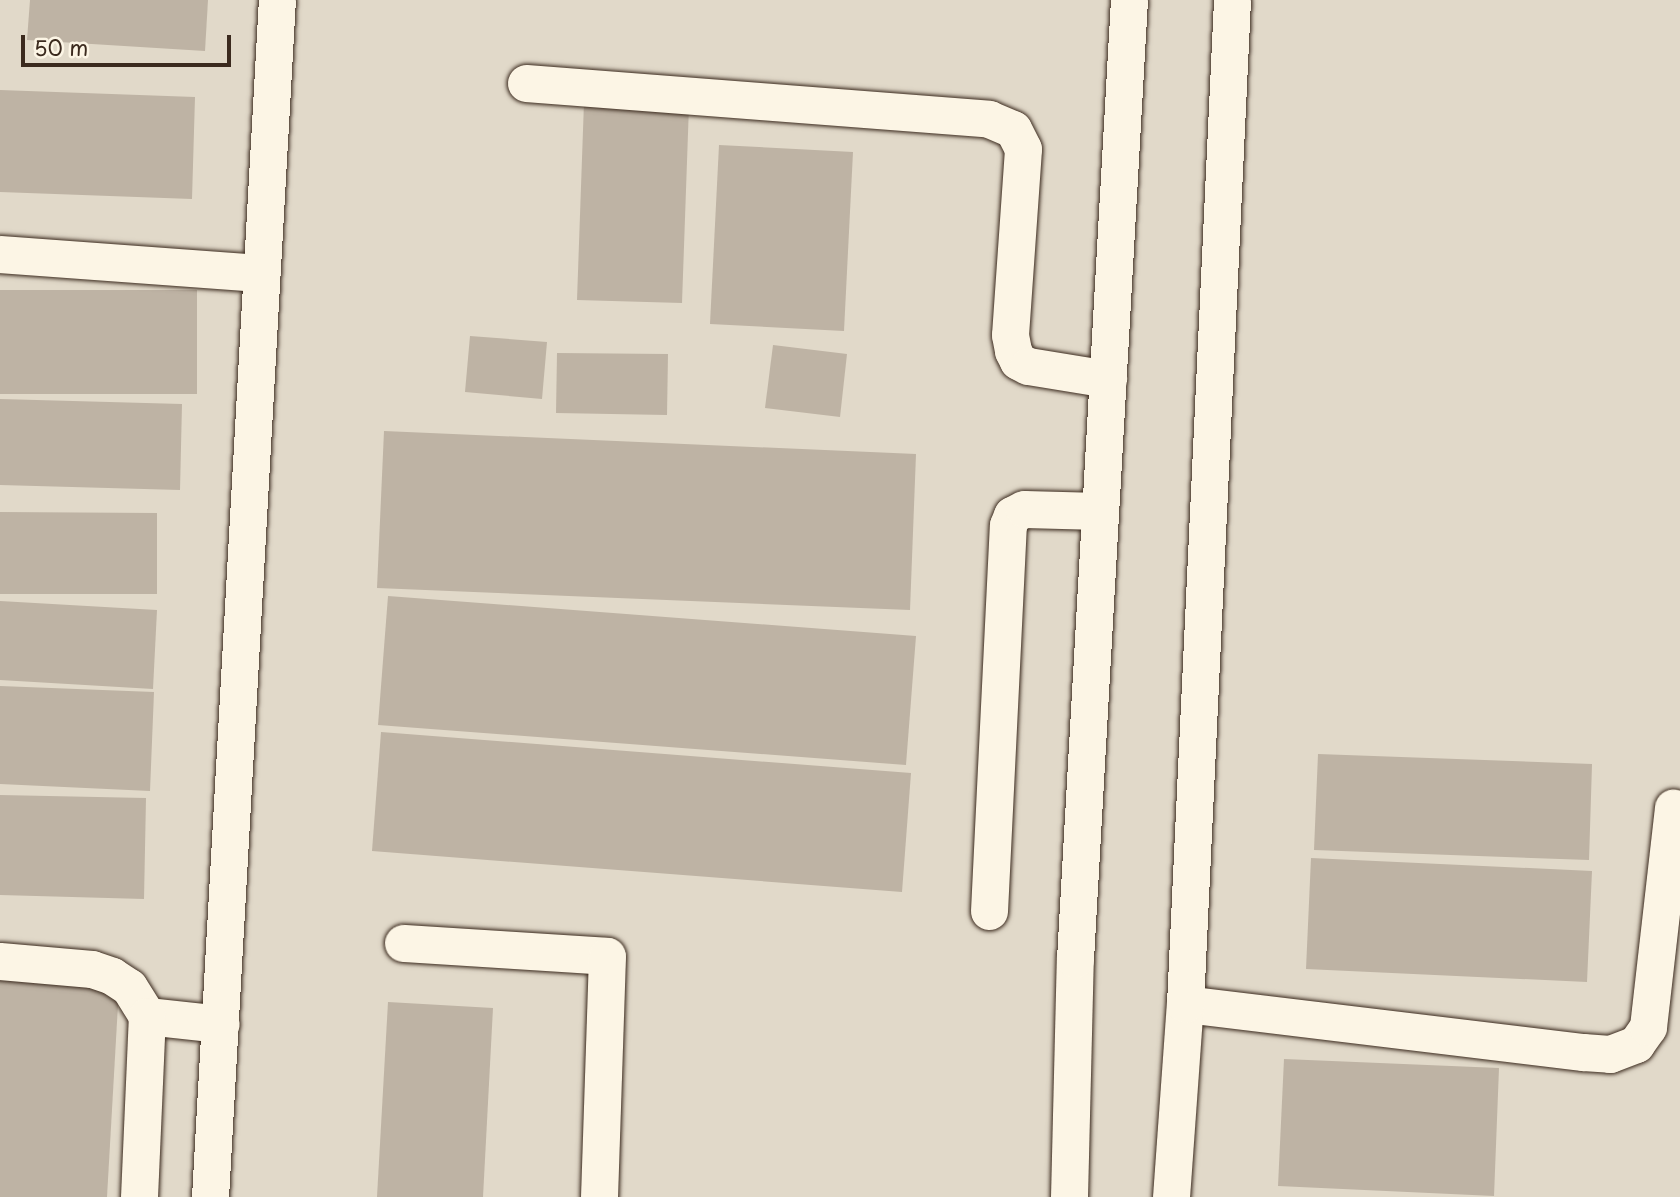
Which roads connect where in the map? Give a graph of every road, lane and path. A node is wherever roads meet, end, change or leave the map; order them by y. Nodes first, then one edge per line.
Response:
1 (277, 0) edge
2 (1129, 0) edge
3 (1232, 0) edge
4 (526, 83) dead end
5 (0, 254) edge
6 (261, 273) junction
7 (1108, 379) junction
8 (1100, 511) junction
9 (1673, 807) dead end
10 (989, 911) dead end
11 (403, 943) dead end
12 (0, 961) edge
13 (1185, 1004) junction
14 (147, 1016) junction
15 (221, 1024) junction
16 (139, 1197) edge
17 (210, 1197) edge
18 (599, 1197) edge
19 (1069, 1197) edge
20 (1171, 1197) edge

1 - 6 lane
2 - 7 lane
3 - 13 lane
4 - 7 lane
5 - 6 lane
6 - 15 lane
7 - 8 lane
8 - 10 lane
8 - 19 lane
9 - 13 lane
11 - 18 lane
12 - 14 lane
13 - 20 lane
14 - 15 lane
14 - 16 lane
15 - 17 lane

